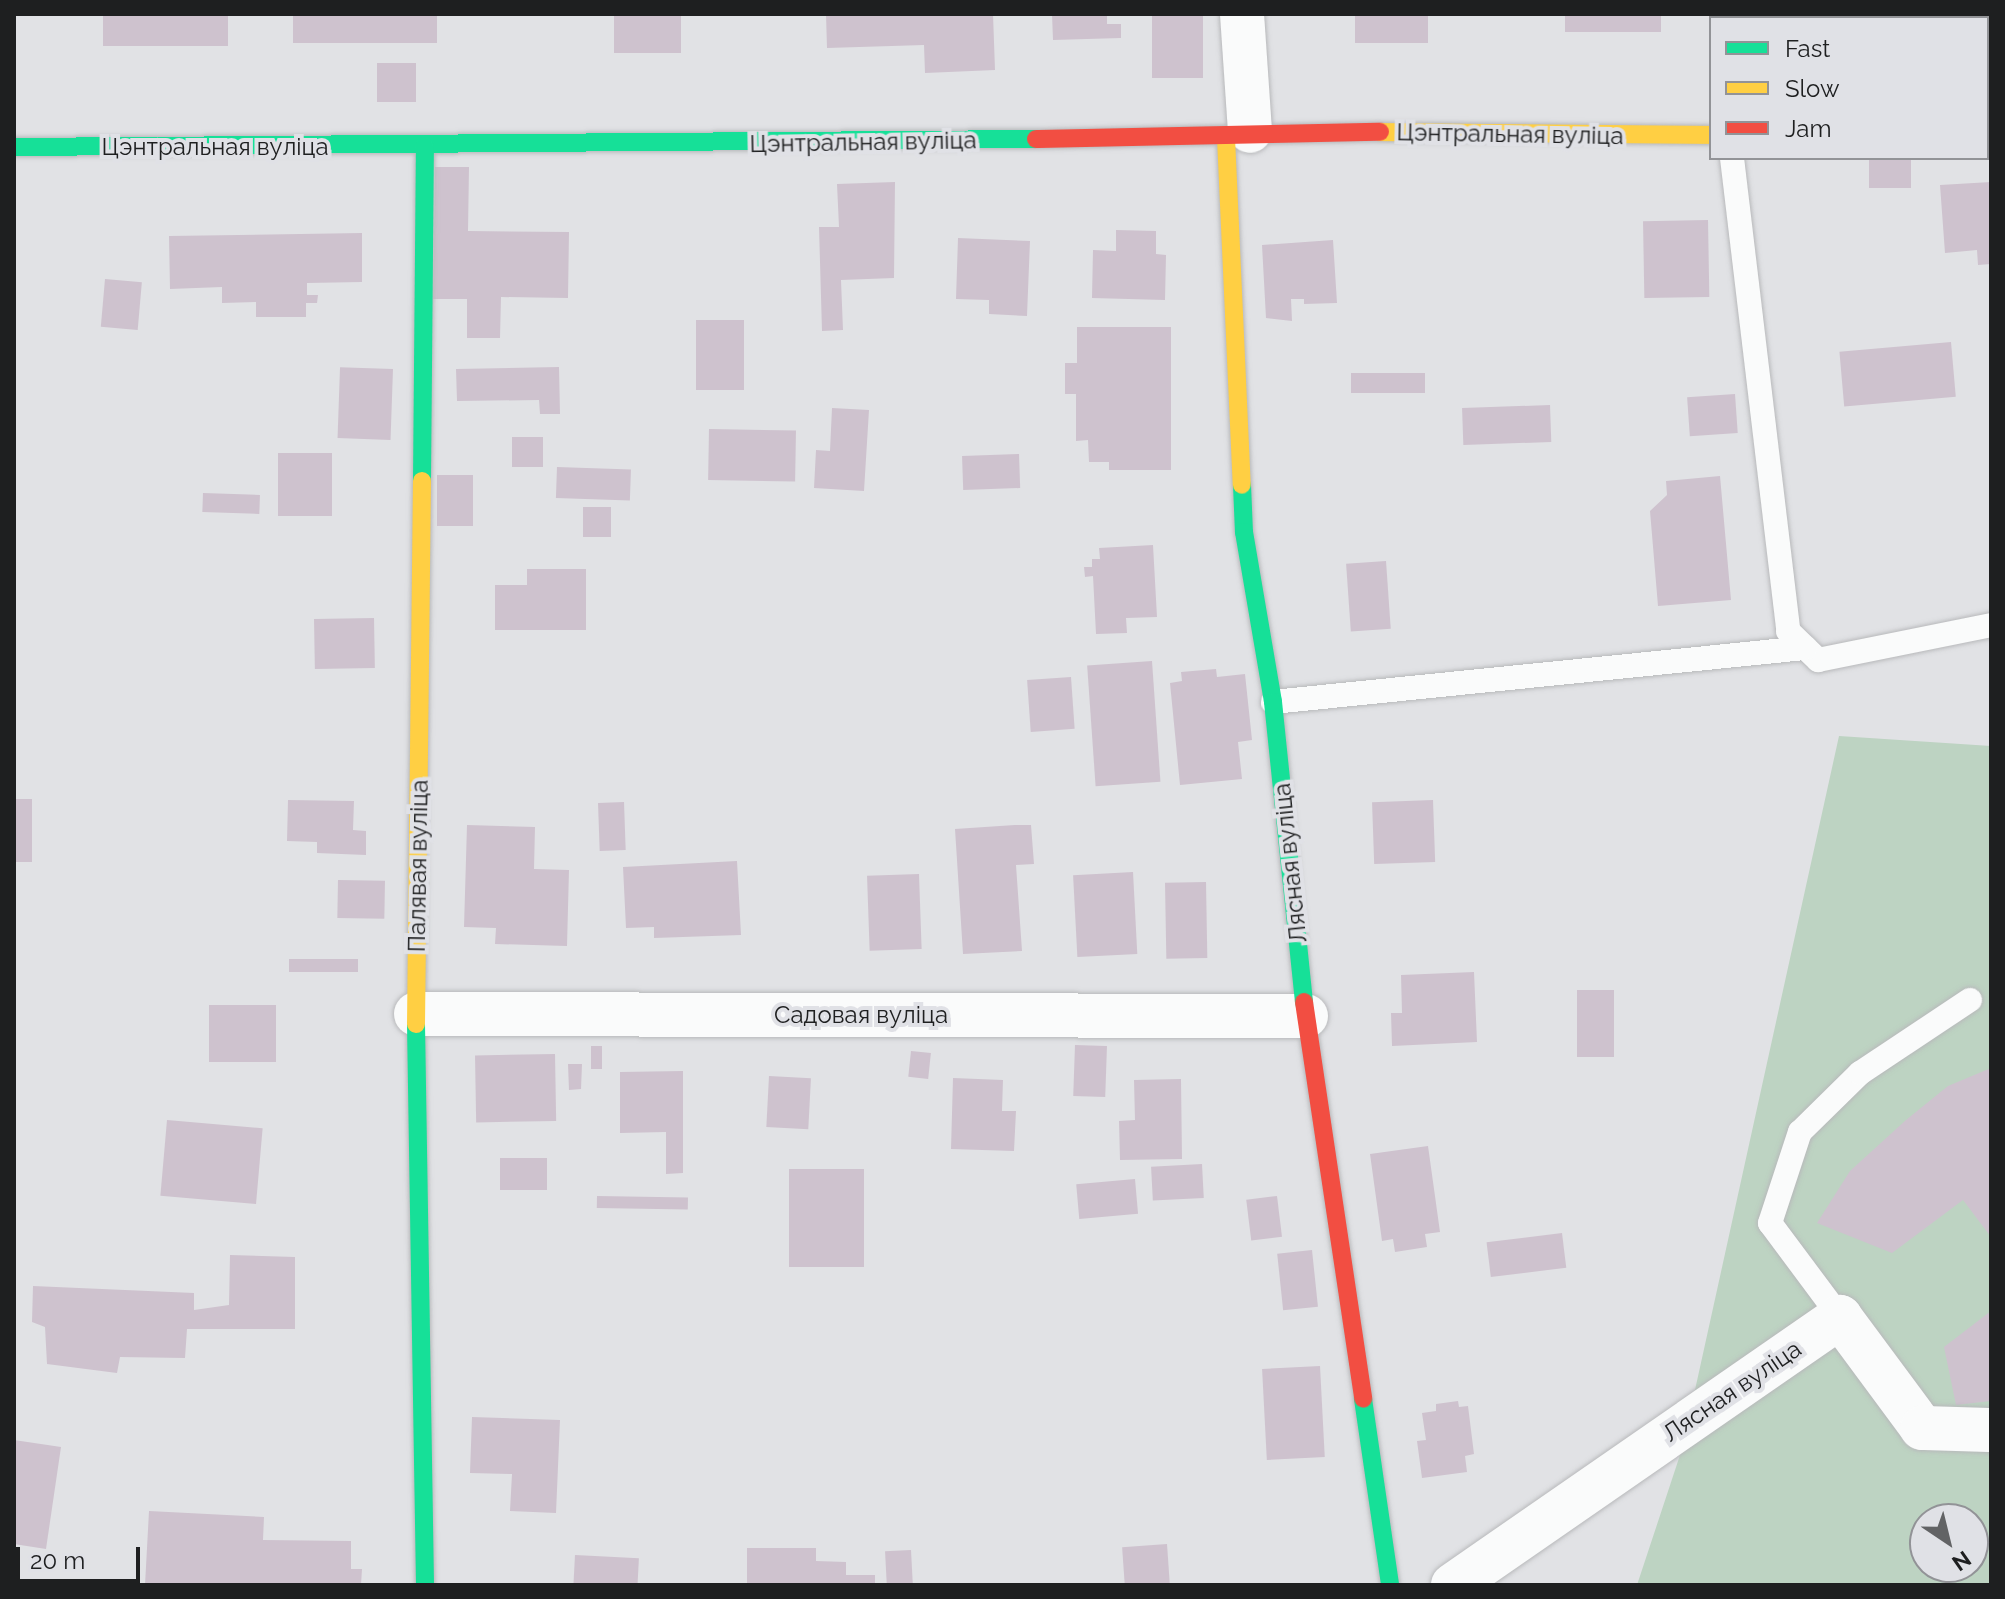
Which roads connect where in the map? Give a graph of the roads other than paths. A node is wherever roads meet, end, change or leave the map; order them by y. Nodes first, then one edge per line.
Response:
1 (1242, 14) edge
2 (1238, 135) junction
3 (1709, 135) edge
4 (425, 146) junction
5 (14, 147) edge
6 (1732, 160) edge
7 (1991, 625) edge
8 (1805, 648) junction
9 (1273, 702) junction
10 (1970, 1000) dead end
11 (416, 1014) junction
12 (1306, 1016) junction
13 (1840, 1317) junction
14 (1991, 1430) edge
15 (425, 1585) edge
16 (1390, 1585) edge
17 (1453, 1585) edge

1 - 2 street
2 - 3 street, Цэнтральная вуліца
2 - 4 street, Цэнтральная вуліца
2 - 9 street, Лясная вуліца
4 - 5 street, Цэнтральная вуліца
4 - 11 street, Палявая вуліца
6 - 8 lane
7 - 8 lane
8 - 9 lane
9 - 12 street, Лясная вуліца
10 - 13 lane
11 - 12 street, Садовая вуліца
11 - 15 street, Палявая вуліца
12 - 16 street, Лясная вуліца
13 - 14 street
13 - 17 street, Лясная вуліца

